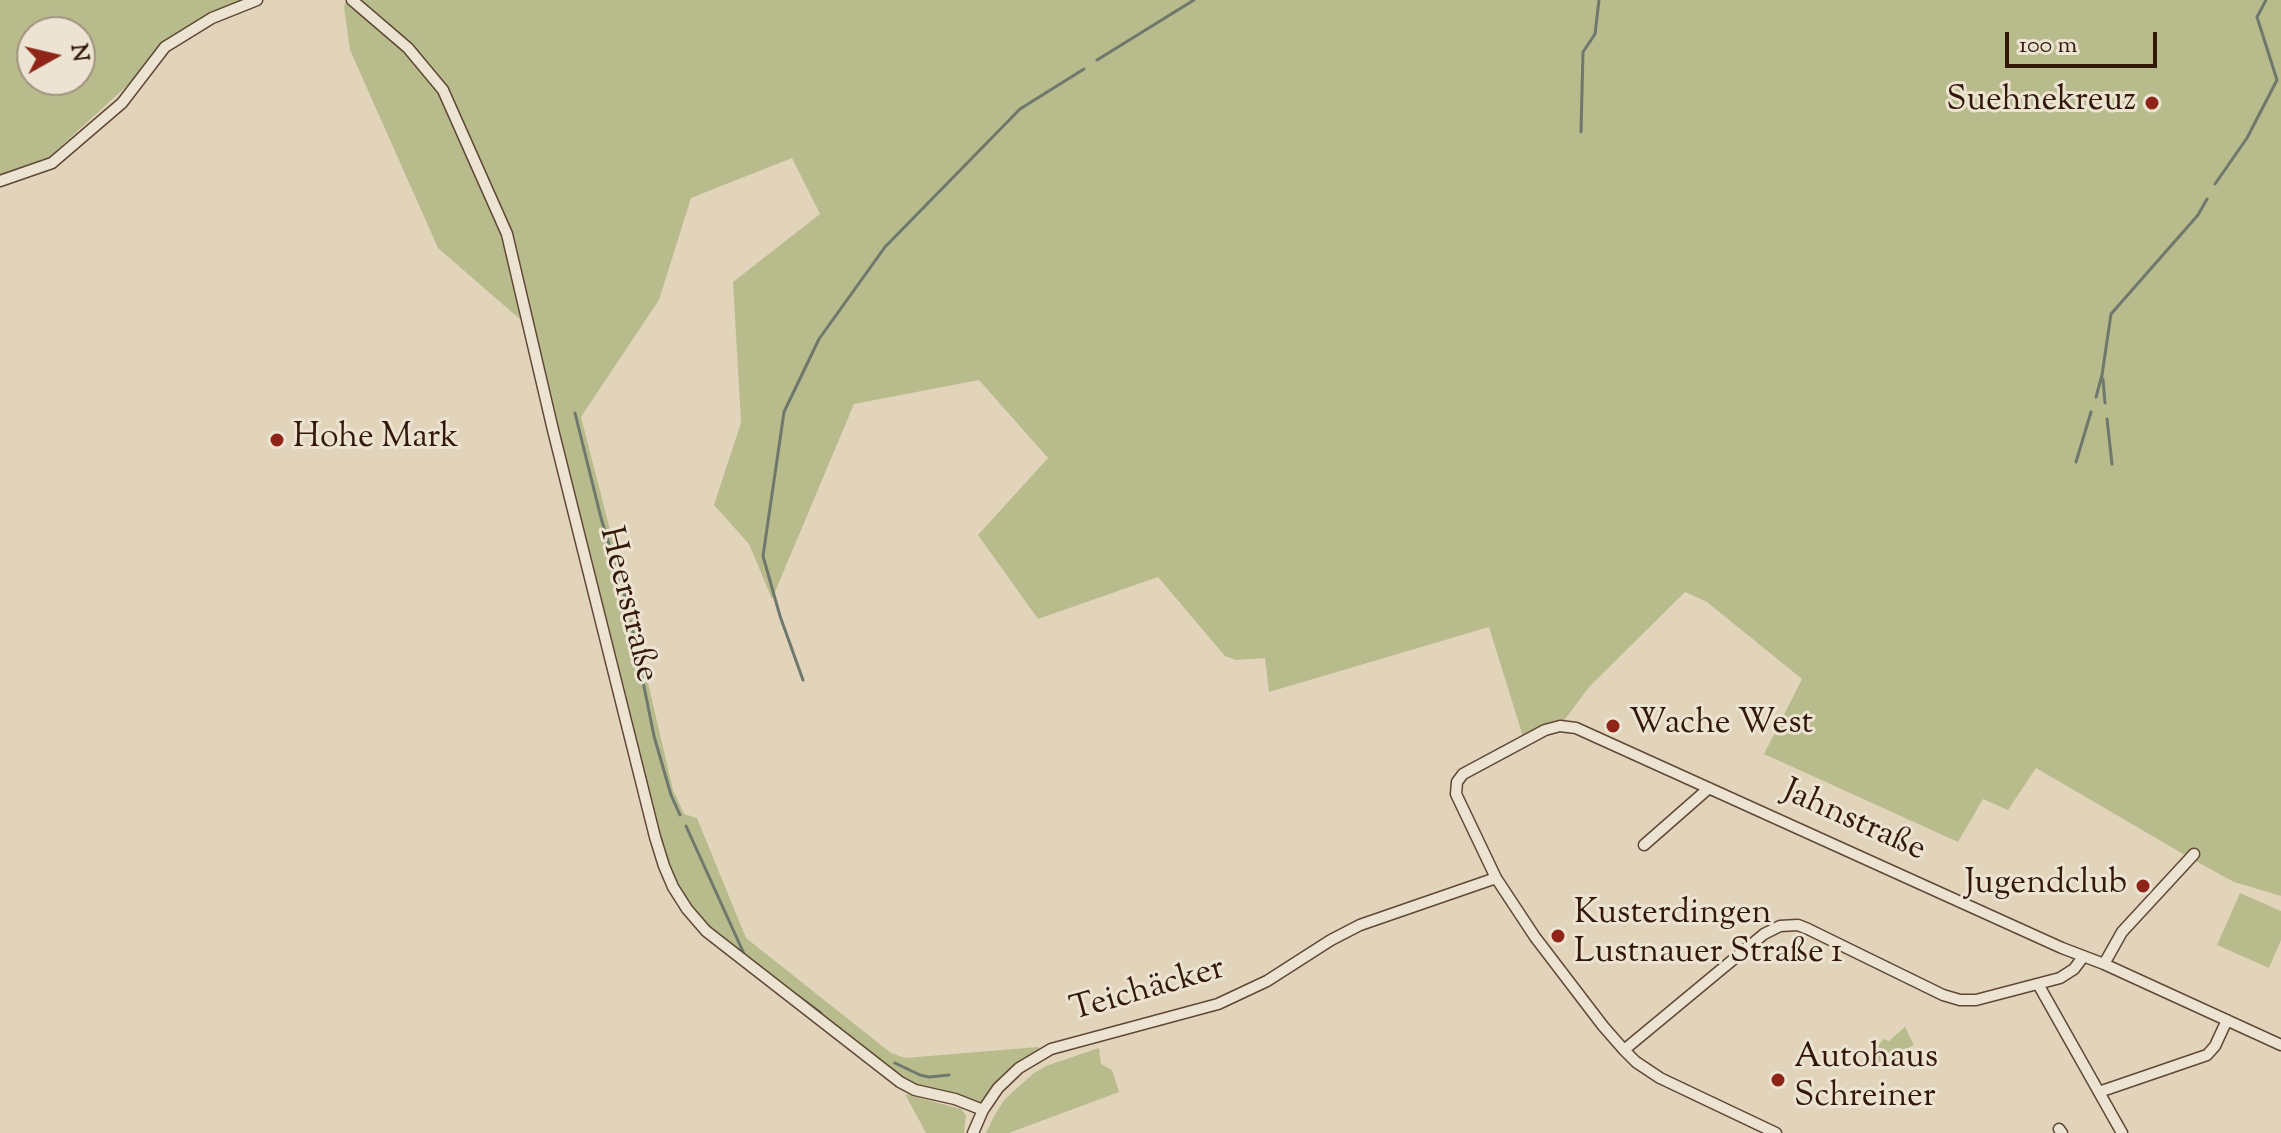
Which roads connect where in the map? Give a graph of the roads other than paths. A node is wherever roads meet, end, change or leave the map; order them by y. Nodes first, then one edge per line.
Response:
1 (257, 0) edge
2 (352, 0) edge
3 (0, 181) edge
4 (1709, 788) junction
5 (1644, 845) dead end
6 (2194, 854) dead end
7 (1496, 878) junction
8 (2083, 957) junction
9 (2104, 964) junction
10 (2038, 984) junction
11 (2227, 1020) junction
12 (2281, 1045) edge
13 (1624, 1050) junction
14 (2099, 1092) junction
15 (983, 1110) junction
16 (973, 1133) edge
17 (1776, 1133) edge
18 (2122, 1133) edge

1 - 3 street
2 - 15 street, Heerstraße
4 - 5 street
4 - 7 street, Jahnstraße
4 - 8 street, Jahnstraße
6 - 9 street
7 - 13 street
7 - 15 street, Teichäcker
8 - 9 street, Jahnstraße
8 - 10 street
9 - 11 street, Jahnstraße
10 - 13 street
10 - 14 street
11 - 12 street, Jahnstraße
11 - 14 street
13 - 17 street
14 - 18 street
15 - 16 street, Teichäcker

